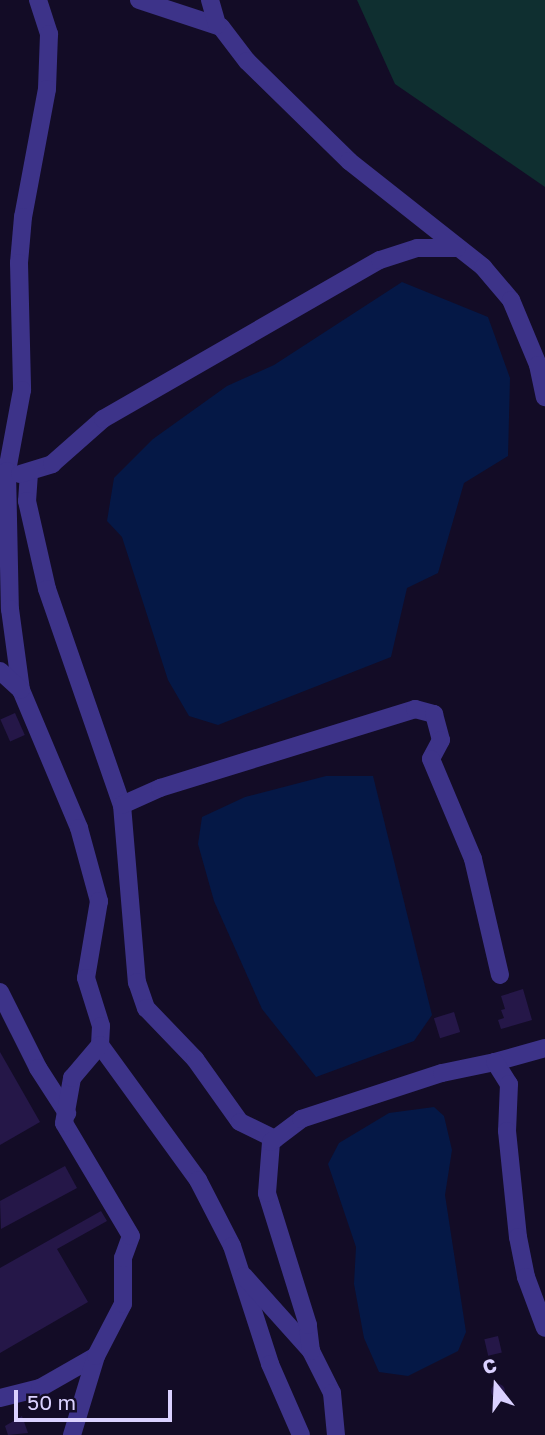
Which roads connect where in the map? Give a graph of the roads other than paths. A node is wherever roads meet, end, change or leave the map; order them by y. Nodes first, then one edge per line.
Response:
1 (139, 0) edge
2 (209, 0) edge
3 (42, 4) edge
4 (217, 25) junction
5 (457, 248) junction
6 (545, 397) edge
7 (29, 473) junction
8 (8, 475) junction
9 (0, 526) edge
10 (11, 551) junction
11 (0, 671) edge
12 (21, 690) junction
13 (122, 805) junction
14 (500, 975) dead end
15 (0, 992) edge
16 (100, 1045) junction
17 (545, 1048) edge
18 (495, 1062) junction
19 (67, 1113) junction
20 (275, 1139) junction
21 (241, 1273) junction
22 (545, 1328) edge
23 (311, 1351) junction
24 (96, 1356) junction
25 (0, 1398) edge
26 (72, 1435) edge
27 (301, 1435) edge
28 (336, 1435) edge

1 - 4 street
2 - 4 street
3 - 8 street
4 - 5 street
5 - 6 street
5 - 7 street
7 - 8 street
7 - 13 street
8 - 10 street
9 - 10 street
10 - 12 street
11 - 12 street
12 - 16 street
13 - 14 street
13 - 20 street
15 - 19 street
16 - 19 street
16 - 21 street
17 - 18 street
18 - 20 street
18 - 22 street
19 - 24 street
20 - 23 street
21 - 23 street
21 - 27 street
23 - 28 street
24 - 25 street
24 - 26 street

